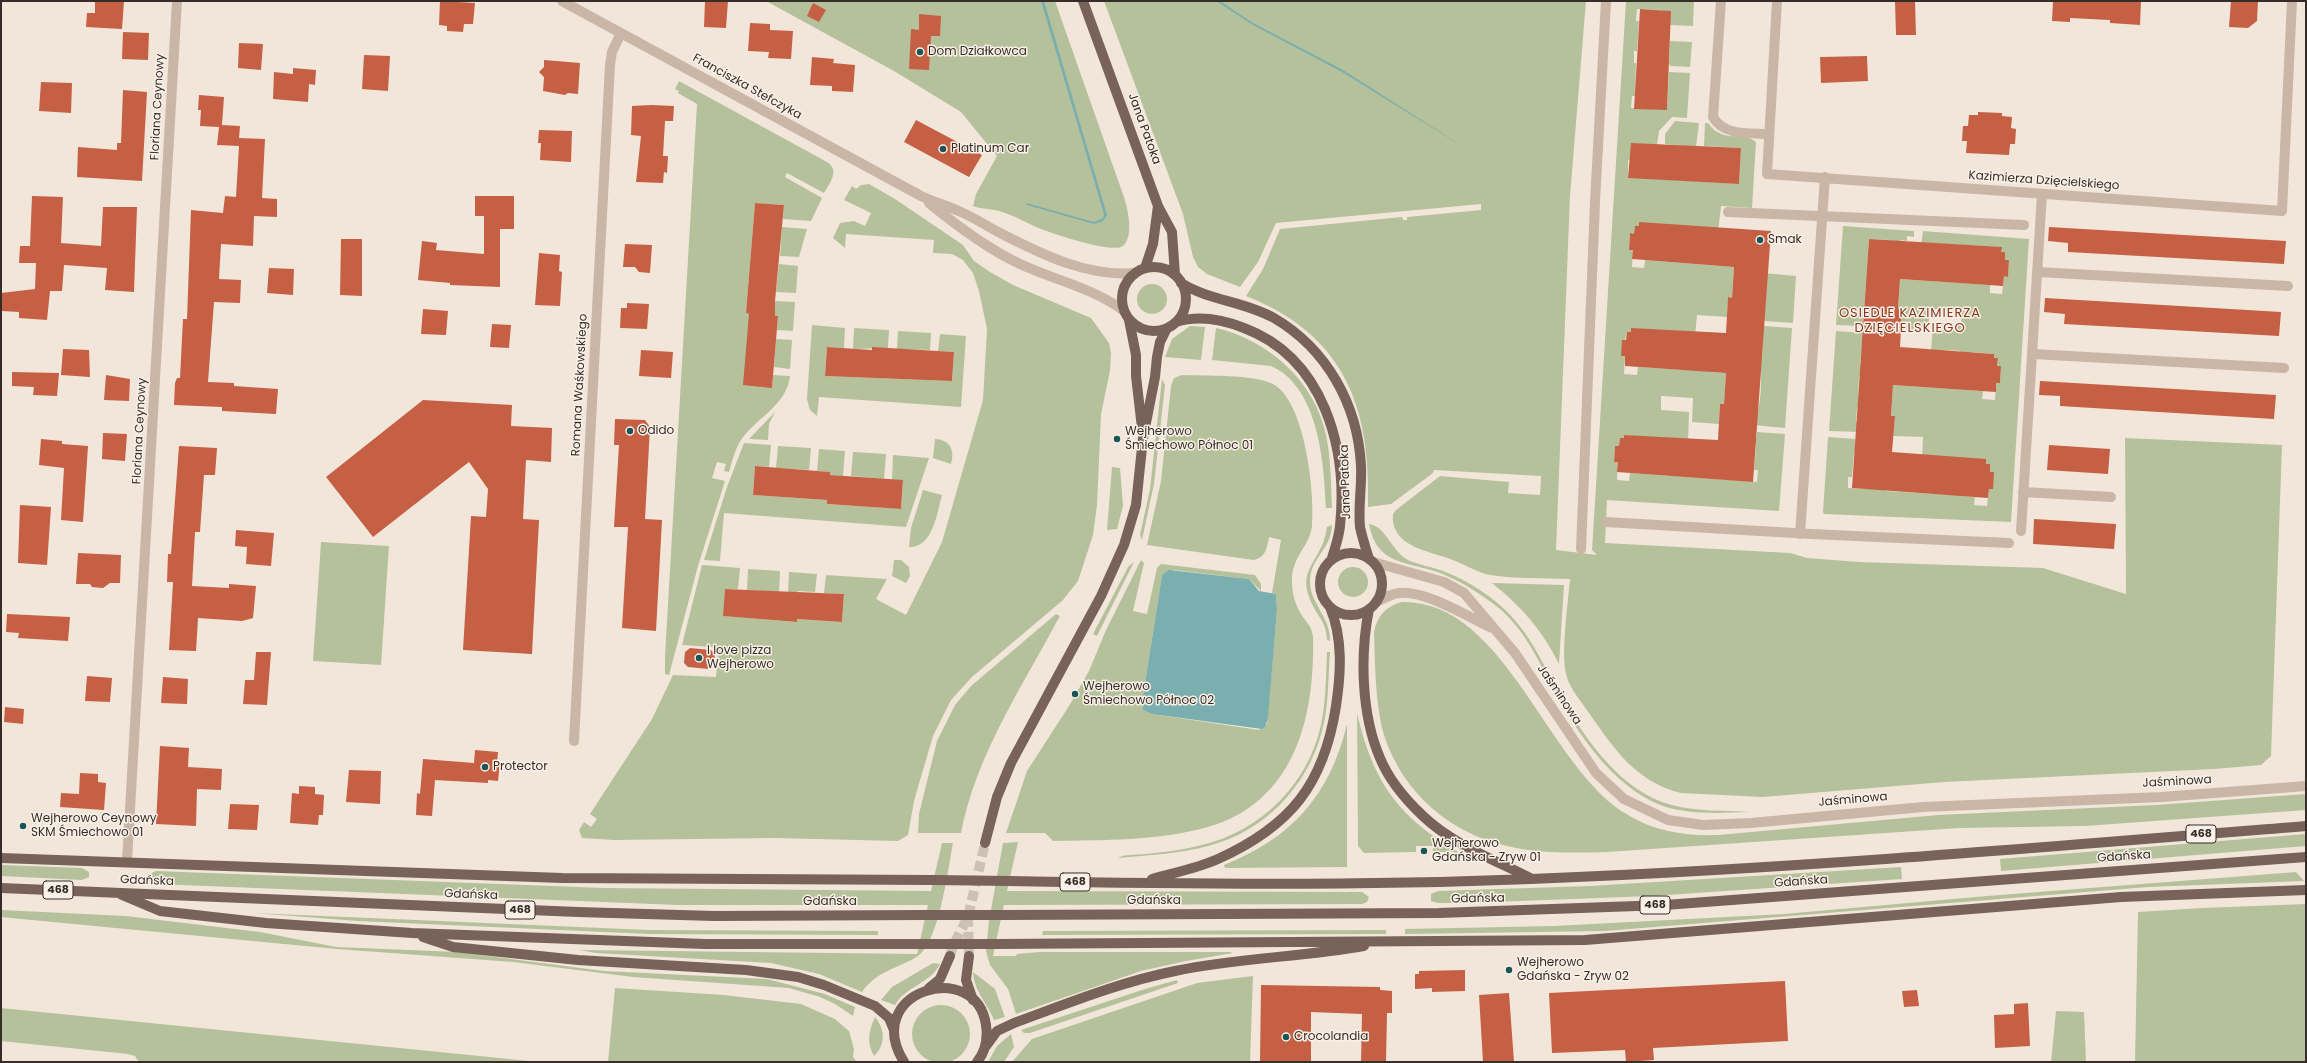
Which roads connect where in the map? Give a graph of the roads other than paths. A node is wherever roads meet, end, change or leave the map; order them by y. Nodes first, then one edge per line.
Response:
1 (177, 1) edge
2 (562, 1) edge
3 (1083, 1) edge
4 (1606, 1) edge
5 (1721, 1) edge
6 (1777, 1) edge
7 (2292, 1) edge
8 (621, 33) junction
9 (1768, 134) junction
10 (1825, 177) junction
11 (2042, 194) junction
12 (921, 196) junction
13 (1158, 206) junction
14 (1728, 212) dead end
15 (1823, 216) junction
16 (2024, 225) dead end
17 (1017, 241) junction
18 (1008, 258) junction
19 (1145, 268) junction
20 (2038, 272) junction
21 (1135, 273) junction
22 (1175, 275) junction
23 (1181, 283) junction
24 (2288, 286) dead end
25 (1126, 315) junction
26 (1172, 325) junction
27 (2032, 354) junction
28 (2284, 368) dead end
29 (1143, 438) junction
30 (2023, 492) junction
31 (2111, 497) dead end
32 (1606, 522) dead end
33 (2020, 531) dead end
34 (1800, 534) junction
35 (2009, 543) dead end
36 (1581, 549) dead end
37 (1332, 558) junction
38 (1371, 560) junction
39 (1372, 606) junction
40 (1330, 607) junction
41 (1492, 628) junction
42 (574, 741) dead end
43 (2306, 786) edge
44 (2306, 826) edge
45 (985, 843) tunnel mouth
46 (2306, 857) edge
47 (1, 858) edge
48 (127, 861) junction
49 (1532, 879) junction
50 (1140, 883) junction
51 (1, 888) edge
52 (2306, 890) edge
53 (114, 892) junction
54 (412, 933) junction
55 (1394, 941) junction
56 (950, 956) tunnel mouth
57 (968, 956) tunnel mouth
58 (930, 988) junction
59 (973, 1000) junction
60 (894, 1030) junction
61 (986, 1046) junction
62 (904, 1062) edge
63 (977, 1062) edge

1 - 48 street, Floriana Ceynowy
2 - 8 street, Franciszka Stefczyka
3 - 13 main road, Jana Patoka
4 - 36 street
5 - 9 street
6 - 9 street, Kazimierza Dzięcielskiego
7 - 11 street, Kazimierza Dzięcielskiego
8 - 12 street, Franciszka Stefczyka
8 - 42 street, Romana Waśkowskiego
9 - 10 street, Kazimierza Dzięcielskiego
10 - 11 street, Kazimierza Dzięcielskiego
10 - 15 street
11 - 20 street
12 - 17 street, Franciszka Stefczyka
12 - 18 street, Franciszka Stefczyka
13 - 19 main road, Jana Patoka
13 - 22 main road
14 - 15 street
15 - 16 street
15 - 34 street
17 - 18 street
17 - 21 street, Franciszka Stefczyka
18 - 25 street, Franciszka Stefczyka
19 - 21 main road
19 - 22 main road
20 - 24 street
20 - 27 street
21 - 25 main road
22 - 23 main road
23 - 26 main road
23 - 38 main road, Jana Patoka
25 - 26 main road
25 - 29 main road
26 - 29 main road
26 - 37 main road, Jana Patoka
27 - 28 street
27 - 30 street
29 - 45 main road
30 - 31 street
30 - 33 street
32 - 34 street
34 - 35 street
37 - 38 main road
37 - 40 main road
38 - 39 main road
38 - 41 street, Jaśminowa
39 - 40 main road
39 - 41 street, Jaśminowa
39 - 49 main road
40 - 50 main road
41 - 43 street, Jaśminowa
44 - 49 main road, Gdańska / 468
46 - 53 main road, Gdańska / 468, bridge
47 - 48 main road, Gdańska / 468
48 - 50 main road, Gdańska / 468, bridge
49 - 50 main road, Gdańska / 468
51 - 53 main road, Gdańska / 468
52 - 55 main road
53 - 54 main road
54 - 55 main road, bridge
54 - 60 main road
55 - 61 main road
56 - 58 main road
57 - 59 main road
58 - 59 main road
58 - 60 main road
59 - 61 main road
60 - 62 main road
61 - 63 main road

